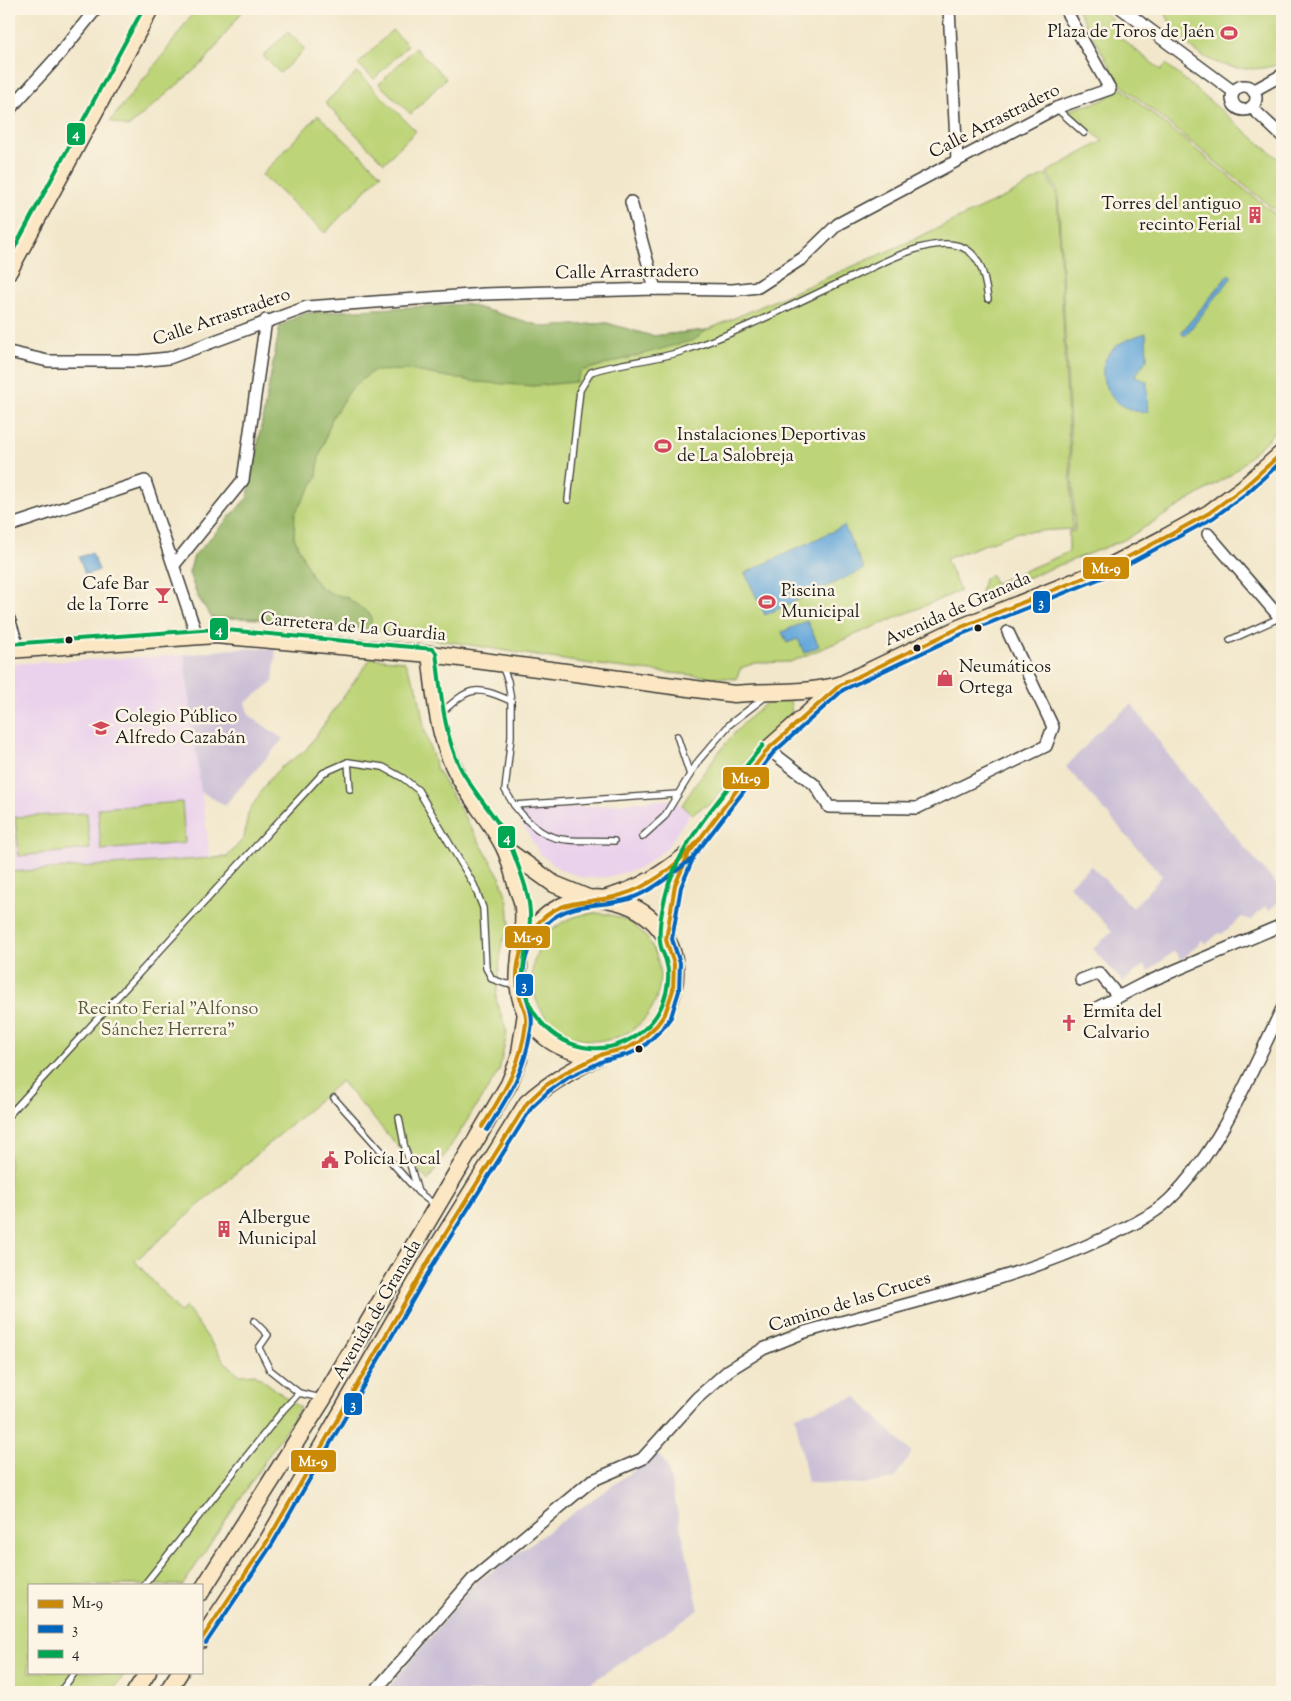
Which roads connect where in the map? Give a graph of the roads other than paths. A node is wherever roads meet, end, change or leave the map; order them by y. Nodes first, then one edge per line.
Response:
1 (96, 9) edge
2 (150, 9) edge
3 (949, 9) edge
4 (1066, 9) edge
5 (1122, 9) edge
6 (1282, 75) edge
7 (1253, 91) junction
8 (1234, 92) junction
9 (1252, 107) junction
10 (1056, 108) junction
11 (9, 110) edge
12 (1084, 133) dead end
13 (1282, 136) edge
14 (957, 160) junction
15 (631, 202) dead end
16 (9, 271) edge
17 (655, 289) junction
18 (988, 299) dead end
19 (266, 320) junction
20 (9, 352) edge
21 (1282, 453) edge
22 (568, 500) dead end
23 (9, 526) edge
24 (1208, 534) dead end
25 (174, 565) junction
26 (9, 619) edge
27 (1281, 619) edge
28 (1008, 632) dead end
29 (197, 636) junction
30 (1230, 640) dead end
31 (14, 649) edge
32 (430, 654) junction
33 (501, 664) junction
34 (840, 686) junction
35 (772, 691) junction
36 (511, 700) junction
37 (437, 716) junction
38 (678, 736) dead end
39 (768, 749) junction
40 (348, 762) junction
41 (690, 775) junction
42 (350, 789) dead end
43 (678, 794) junction
44 (514, 805) junction
45 (642, 837) dead end
46 (614, 841) dead end
47 (505, 849) junction
48 (689, 853) junction
49 (588, 898) junction
50 (607, 898) junction
51 (1282, 925) edge
52 (666, 940) junction
53 (520, 955) junction
54 (1081, 980) dead end
55 (517, 984) junction
56 (1118, 996) junction
57 (1282, 1009) edge
58 (1091, 1011) dead end
59 (526, 1013) junction
60 (603, 1054) junction
61 (334, 1098) dead end
62 (9, 1115) edge
63 (399, 1118) dead end
64 (418, 1192) junction
65 (436, 1206) junction
66 (254, 1321) dead end
67 (299, 1393) junction
68 (323, 1399) junction
69 (145, 1584) edge
70 (202, 1590) edge
71 (202, 1639) edge
72 (74, 1674) edge
73 (147, 1674) edge
74 (179, 1674) edge
75 (60, 1692) edge
76 (135, 1692) edge
77 (166, 1692) edge
78 (374, 1692) edge

1 - 11 street
2 - 16 main road
3 - 14 street
4 - 10 street, Calle Arrastradero
5 - 8 street
6 - 7 street
7 - 8 street
7 - 9 street
8 - 9 street
9 - 13 street
10 - 12 lane
10 - 14 street, Calle Arrastradero
14 - 17 street, Calle Arrastradero
15 - 17 street
17 - 19 street, Calle Arrastradero
18 - 22 lane
19 - 20 street, Calle Arrastradero
19 - 25 street
21 - 34 main road, Avenida de Granada
23 - 25 street
24 - 27 street
25 - 29 street
26 - 31 street
27 - 30 lane
28 - 39 street
29 - 31 main road, Carretera de La Guardia
29 - 32 main road, Carretera de La Guardia
32 - 33 main road, Carretera de La Guardia
32 - 37 main road
33 - 35 main road, Carretera de La Guardia
33 - 36 lane
34 - 35 main road, Carretera de La Guardia
34 - 39 main road, Avenida de Granada
35 - 41 lane
36 - 37 lane
36 - 44 lane
37 - 47 main road
38 - 41 lane
39 - 48 main road, Avenida de Granada
40 - 42 lane
40 - 55 lane
40 - 62 lane
41 - 43 lane
43 - 44 lane
43 - 45 lane
44 - 46 lane
47 - 49 main road
47 - 53 main road
48 - 50 main road, Avenida de Granada
48 - 52 main road, Avenida de Granada
49 - 50 main road
49 - 53 main road
50 - 52 main road
51 - 56 street
52 - 60 main road
53 - 55 main road
54 - 56 street
55 - 59 main road
56 - 58 street
57 - 78 street, Camino de las Cruces
59 - 60 main road
59 - 65 main road, Avenida de Granada
60 - 71 main road, Avenida de Granada
61 - 64 lane
63 - 64 lane
64 - 65 lane
65 - 68 main road, Avenida de Granada
66 - 67 lane
67 - 68 lane
67 - 69 lane
68 - 70 main road, Avenida de Granada
72 - 75 lane
73 - 76 main road
74 - 77 main road

